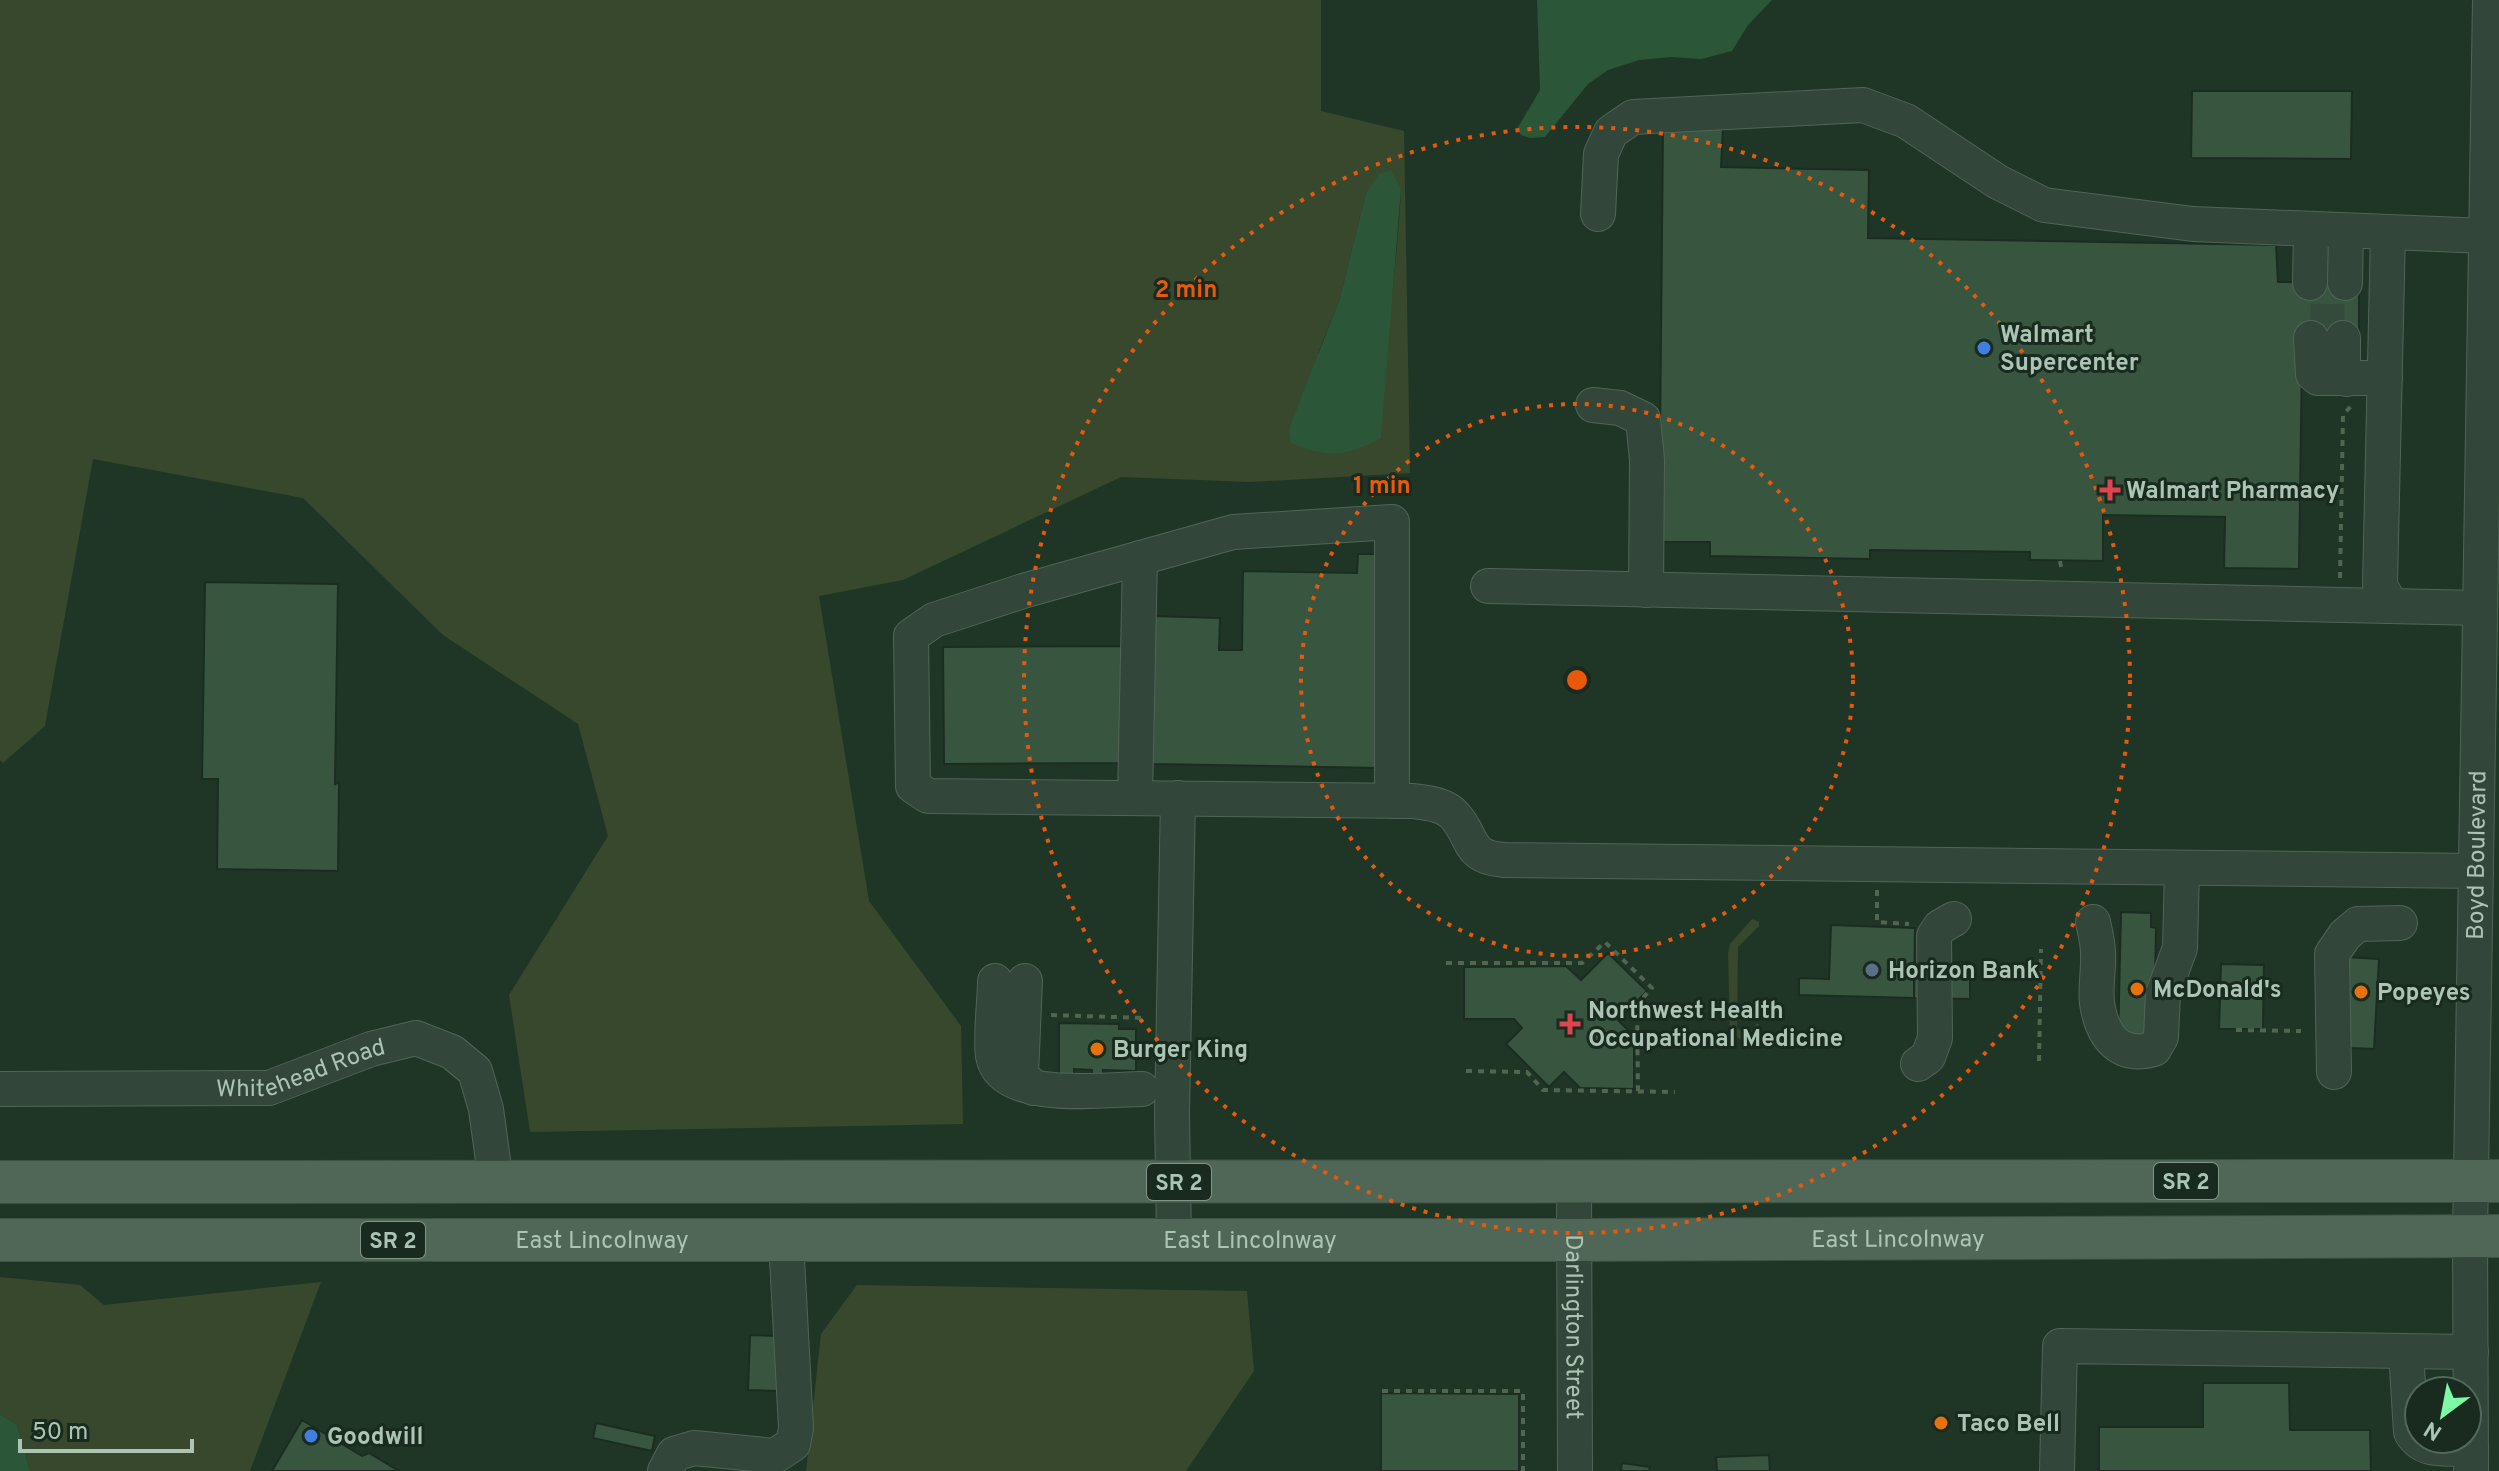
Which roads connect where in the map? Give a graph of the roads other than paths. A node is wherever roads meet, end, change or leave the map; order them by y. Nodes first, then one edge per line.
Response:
1 (2490, 0) edge
2 (1598, 214) dead end
3 (2329, 230) junction
4 (2388, 232) junction
5 (2486, 236) junction
6 (2327, 283) tunnel mouth
7 (2327, 338) tunnel mouth
8 (2385, 378) junction
9 (1593, 405) dead end
10 (1140, 558) junction
11 (2490, 562) edge
12 (1488, 586) dead end
13 (1646, 590) junction
14 (2391, 606) junction
15 (2480, 608) junction
16 (1135, 798) junction
17 (1178, 798) junction
18 (1392, 801) junction
19 (2182, 868) junction
20 (2476, 871) junction
21 (1954, 919) dead end
22 (2093, 922) dead end
23 (2400, 923) dead end
24 (1010, 981) dead end
25 (1918, 1064) dead end
26 (2334, 1072) dead end
27 (0, 1089) edge
28 (1142, 1089) dead end
29 (2485, 1180) edge
30 (1574, 1181) junction
31 (1901, 1181) junction
32 (0, 1182) edge
33 (496, 1182) junction
34 (1171, 1182) junction
35 (2484, 1236) edge
36 (1902, 1238) junction
37 (0, 1240) edge
38 (500, 1240) junction
39 (786, 1240) junction
40 (1174, 1240) junction
41 (1575, 1240) junction
42 (2406, 1352) junction
43 (2471, 1352) junction
44 (2471, 1460) edge
45 (665, 1471) edge
46 (1575, 1471) edge
47 (2057, 1471) edge

1 - 5 street, Boyd Boulevard
2 - 3 street
3 - 4 street
3 - 6 street
4 - 5 street
4 - 8 street
5 - 11 street, Boyd Boulevard
7 - 8 street
8 - 14 street
9 - 13 street
10 - 16 street
10 - 16 street
10 - 18 street
11 - 15 street, Boyd Boulevard
12 - 13 street
13 - 14 street
14 - 15 street
15 - 20 street, Boyd Boulevard
16 - 17 street
17 - 18 street
17 - 34 street
18 - 19 street
19 - 20 street
19 - 22 street
20 - 29 street, Boyd Boulevard
21 - 25 street
23 - 26 street
24 - 28 street
27 - 33 street, Whitehead Road
29 - 31 main road, SR 2
29 - 35 street, Boyd Boulevard
30 - 31 main road, SR 2
30 - 34 main road, SR 2
30 - 41 street, Darlington Street
31 - 36 main road
32 - 33 main road, SR 2
33 - 34 main road, SR 2
33 - 38 main road
34 - 40 street
35 - 36 main road, East Lincolnway / SR 2
35 - 43 street, Boyd Boulevard
36 - 41 main road, East Lincolnway / SR 2
37 - 38 main road, East Lincolnway / SR 2
38 - 39 main road, East Lincolnway / SR 2
39 - 40 main road, East Lincolnway / SR 2
39 - 45 street
40 - 41 main road, East Lincolnway / SR 2
41 - 46 street, Darlington Street
42 - 43 street
42 - 44 street
42 - 47 street
43 - 44 street, Boyd Boulevard

